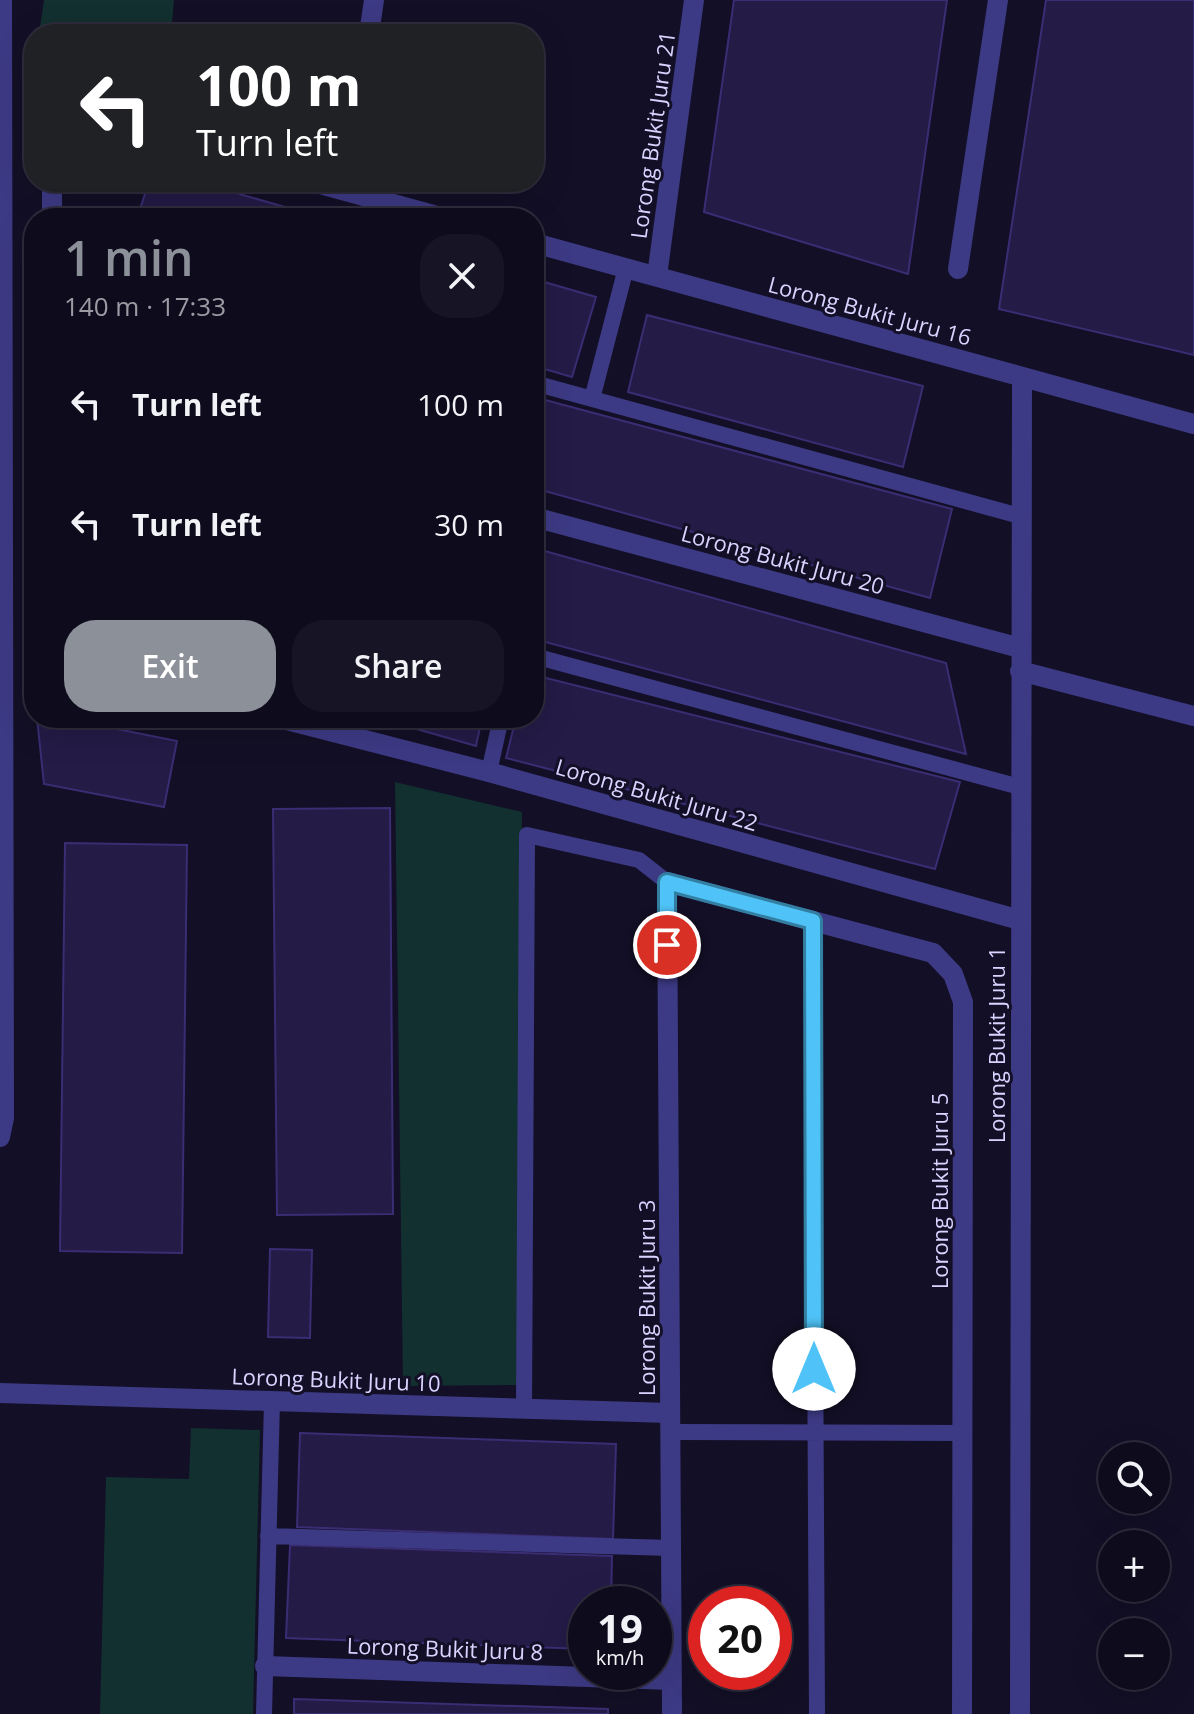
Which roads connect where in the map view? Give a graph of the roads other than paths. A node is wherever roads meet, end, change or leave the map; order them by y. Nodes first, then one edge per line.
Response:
1 (2, 0) edge
2 (374, 0) edge
3 (694, 0) edge
4 (998, 0) edge
5 (370, 24) edge
6 (365, 192) edge
7 (414, 208) edge
8 (544, 246) edge
9 (626, 268) junction
10 (958, 269) dead end
11 (657, 276) junction
12 (1022, 377) junction
13 (544, 386) edge
14 (592, 399) junction
15 (1194, 424) edge
16 (1020, 516) junction
17 (544, 520) edge
18 (1020, 648) junction
19 (544, 659) edge
20 (1020, 671) junction
21 (1194, 716) edge
22 (318, 728) edge
23 (499, 728) edge
24 (489, 772) junction
25 (1020, 787) junction
26 (667, 882) junction
27 (1020, 920) junction
28 (813, 921) junction
29 (0, 1137) edge
30 (0, 1393) edge
31 (272, 1401) junction
32 (524, 1409) junction
33 (670, 1423) junction
34 (814, 1433) junction
35 (963, 1433) junction
36 (268, 1536) junction
37 (671, 1548) junction
38 (671, 1586) edge
39 (265, 1666) junction
40 (568, 1676) edge
41 (672, 1690) edge
42 (264, 1714) edge
43 (672, 1714) edge
44 (817, 1714) edge
45 (962, 1714) edge
46 (1020, 1714) edge

1 - 29 street
2 - 5 street
3 - 11 street, Lorong Bukit Juru 21
4 - 10 street
6 - 7 street
8 - 9 street, Lorong Bukit Juru 16
9 - 11 street, Lorong Bukit Juru 16
9 - 14 lane
11 - 12 street, Lorong Bukit Juru 16
12 - 15 street, Lorong Bukit Juru 16
12 - 16 street, Lorong Bukit Juru 1
13 - 14 lane
14 - 16 lane
16 - 18 street, Lorong Bukit Juru 1
17 - 18 street, Lorong Bukit Juru 20
18 - 20 street, Lorong Bukit Juru 1
19 - 25 lane
20 - 21 street
20 - 25 street, Lorong Bukit Juru 1
22 - 24 street, Lorong Bukit Juru 22
23 - 24 lane
24 - 27 street, Lorong Bukit Juru 22
25 - 27 street, Lorong Bukit Juru 1
26 - 28 street, Lorong Bukit Juru 5
26 - 32 lane
26 - 33 street, Lorong Bukit Juru 3
27 - 46 street, Lorong Bukit Juru 1
28 - 34 lane
28 - 35 street, Lorong Bukit Juru 5
30 - 31 street, Lorong Bukit Juru 10
31 - 32 street, Lorong Bukit Juru 10
31 - 36 lane
32 - 33 street, Lorong Bukit Juru 10
33 - 34 lane
33 - 37 street, Lorong Bukit Juru 3
34 - 35 lane
34 - 44 lane
35 - 45 street, Lorong Bukit Juru 5
36 - 37 lane
36 - 39 lane
37 - 38 street, Lorong Bukit Juru 3
39 - 40 street, Lorong Bukit Juru 8
39 - 42 lane
41 - 43 street, Lorong Bukit Juru 3

